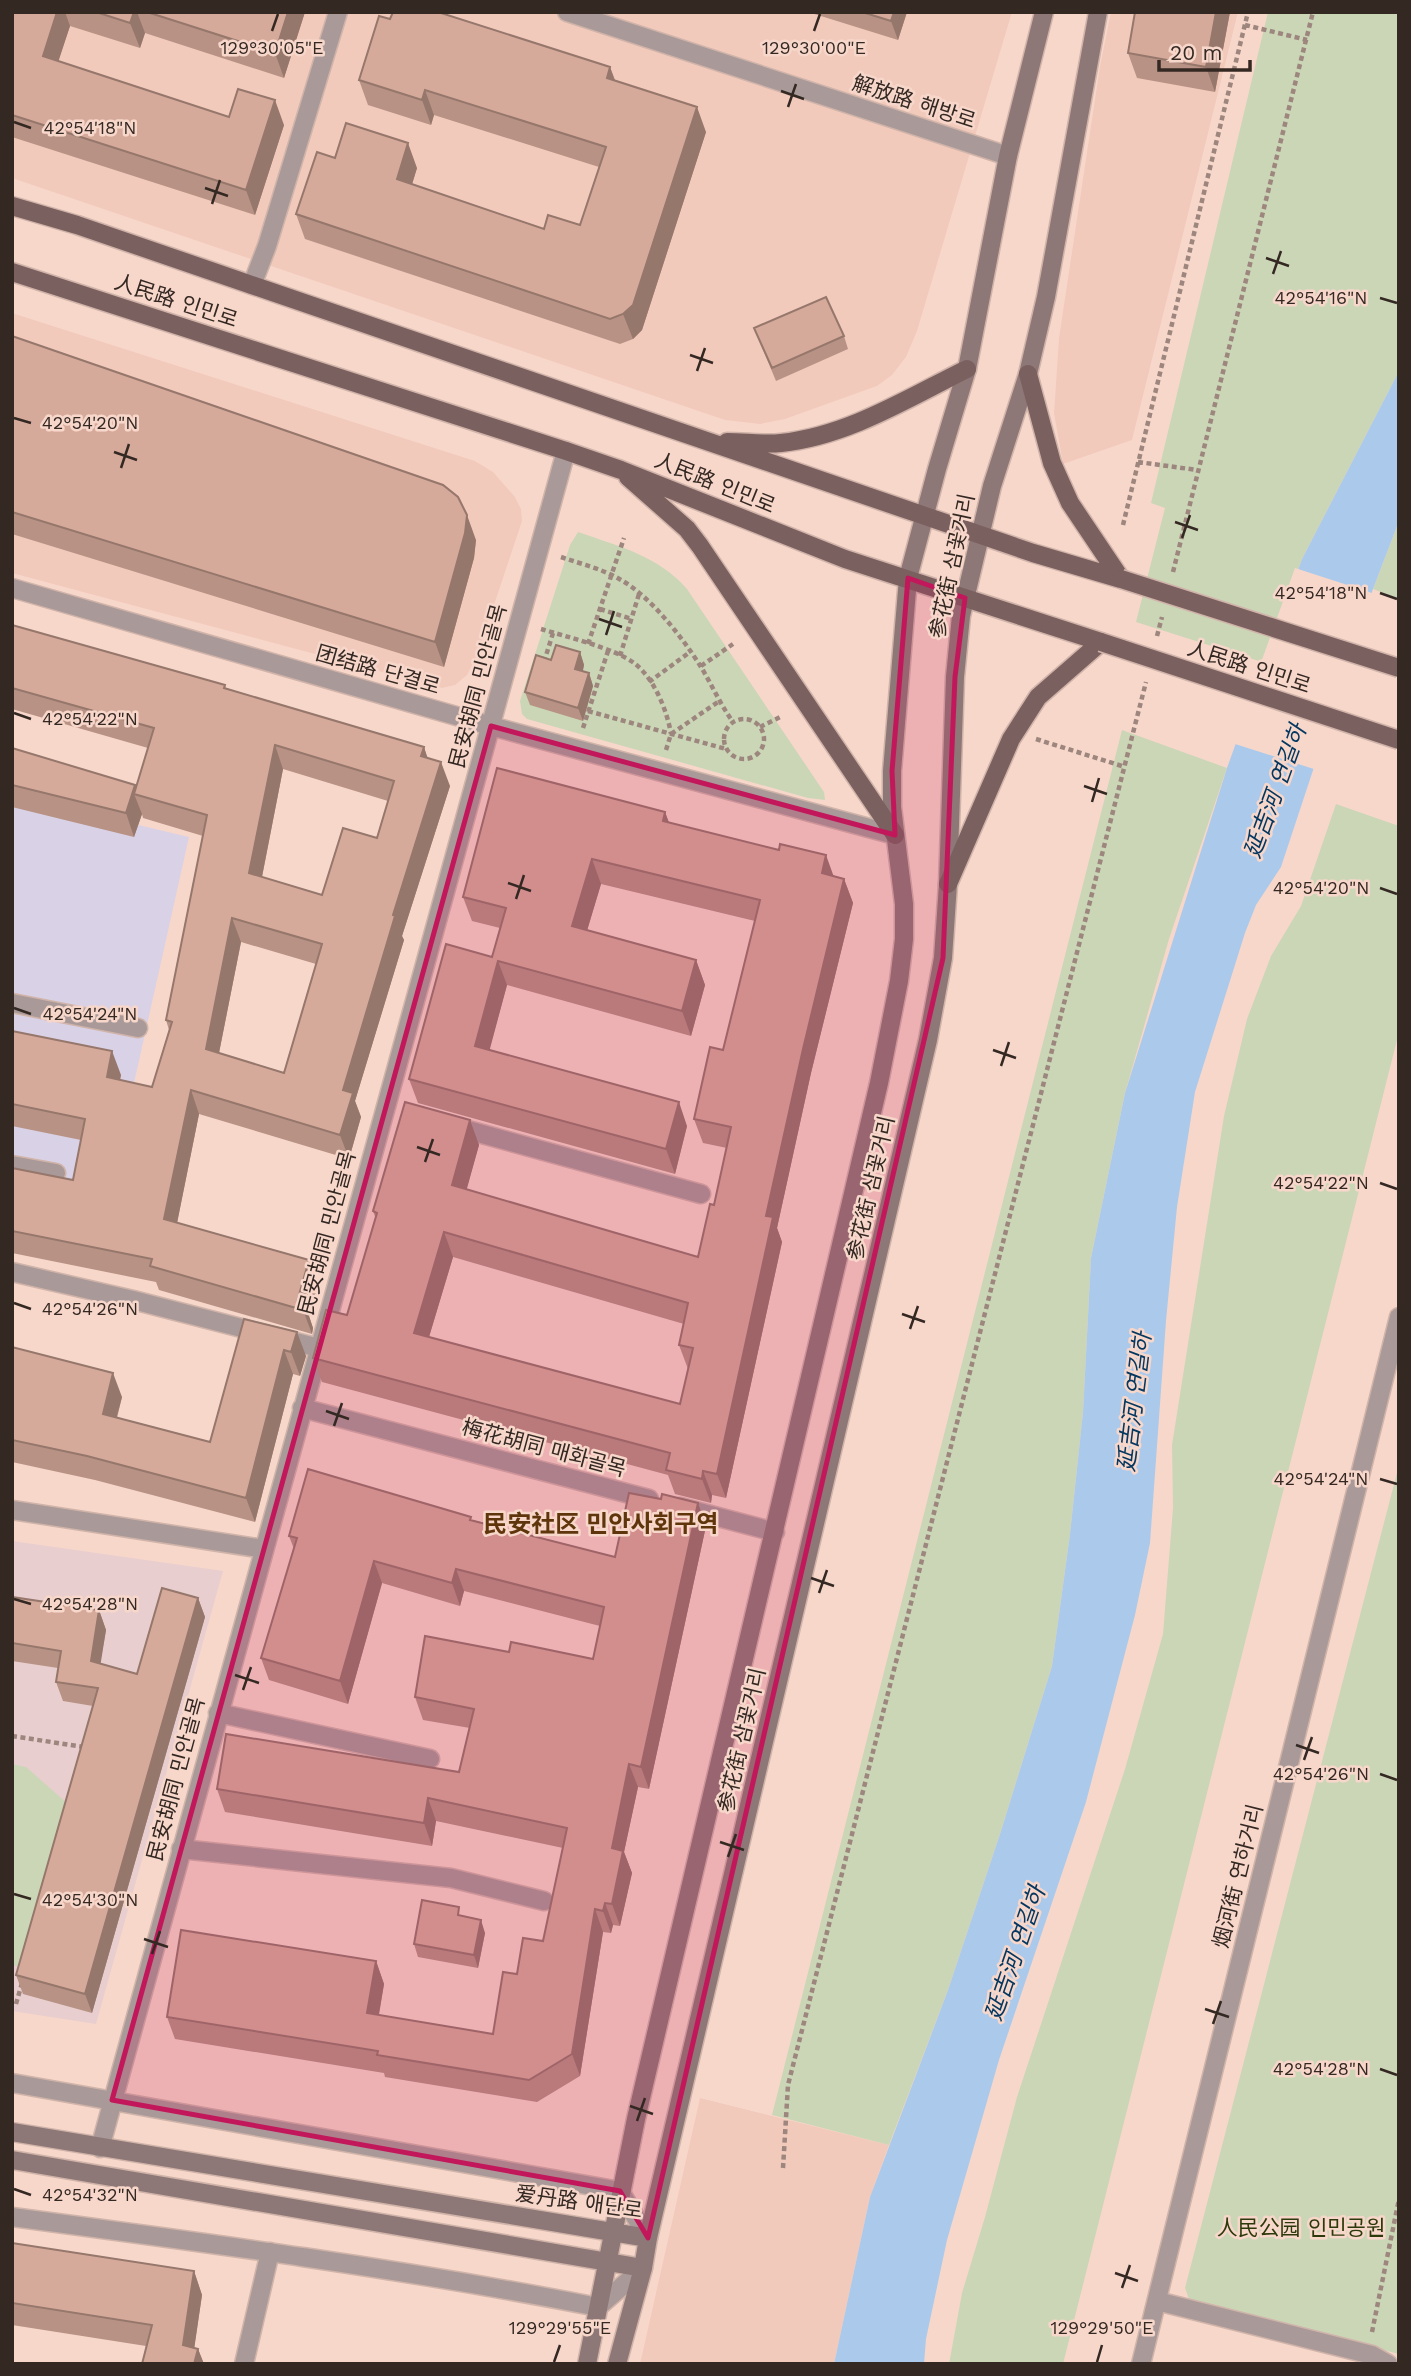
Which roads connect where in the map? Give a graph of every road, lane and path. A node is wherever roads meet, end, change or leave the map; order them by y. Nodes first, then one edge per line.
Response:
1 (338, 12) edge
2 (567, 12) edge
3 (1044, 12) edge
4 (1098, 12) edge
5 (1248, 12) edge
6 (1313, 12) edge
7 (1245, 25) junction
8 (1307, 40) junction
9 (1008, 156) junction
10 (12, 206) edge
11 (12, 272) edge
12 (252, 285) junction
13 (967, 369) junction
14 (1028, 374) junction
15 (710, 442) junction
16 (566, 451) junction
17 (1138, 462) junction
18 (621, 470) junction
19 (1197, 470) junction
20 (926, 516) junction
21 (1123, 525) dead end
22 (980, 534) junction
23 (624, 538) dead end
24 (540, 550) junction
25 (611, 575) junction
26 (1172, 577) dead end
27 (908, 578) junction
28 (1121, 579) junction
29 (12, 588) edge
30 (639, 594) junction
31 (965, 598) junction
32 (1165, 604) dead end
33 (600, 609) junction
34 (632, 619) junction
35 (519, 621) junction
36 (553, 633) junction
37 (1101, 642) junction
38 (733, 643) dead end
39 (1156, 643) dead end
40 (588, 644) junction
41 (608, 651) junction
42 (690, 652) junction
43 (620, 656) junction
44 (551, 664) edge
45 (701, 667) junction
46 (1399, 668) edge
47 (1149, 670) dead end
48 (590, 677) edge
49 (598, 680) junction
50 (649, 682) junction
51 (718, 702) junction
52 (588, 711) junction
53 (782, 716) dead end
54 (733, 722) junction
55 (491, 726) junction
56 (760, 727) junction
57 (671, 734) junction
58 (1035, 739) dead end
59 (1399, 740) edge
60 (576, 749) junction
61 (726, 749) junction
62 (1125, 766) junction
63 (659, 771) junction
64 (895, 835) junction
65 (948, 884) junction
66 (12, 1003) edge
67 (138, 1028) dead end
68 (438, 1121) edge
69 (12, 1164) edge
70 (56, 1173) dead end
71 (701, 1194) dead end
72 (12, 1272) edge
73 (1399, 1317) edge
74 (319, 1348) junction
75 (302, 1408) junction
76 (12, 1510) edge
77 (775, 1532) junction
78 (264, 1549) junction
79 (218, 1713) junction
80 (12, 1736) edge
81 (89, 1747) edge
82 (430, 1759) dead end
83 (181, 1849) junction
84 (544, 1901) dead end
85 (25, 1971) edge
86 (16, 2004) dead end
87 (12, 2083) edge
88 (112, 2100) junction
89 (12, 2133) edge
90 (100, 2148) junction
91 (12, 2160) edge
92 (783, 2168) dead end
93 (620, 2191) junction
94 (1399, 2200) edge
95 (12, 2217) edge
96 (613, 2232) junction
97 (648, 2238) junction
98 (270, 2252) junction
99 (607, 2262) junction
100 (643, 2268) junction
101 (1157, 2301) junction
102 (598, 2307) junction
103 (1370, 2343) dead end
104 (244, 2364) edge
105 (587, 2364) edge
106 (617, 2364) edge
107 (1141, 2364) edge
108 (1388, 2364) edge

1 - 12 street
2 - 9 street, 解放路 해방로
3 - 9 main road, 参花街 삼꽃거리
4 - 14 main road, 参花街 삼꽃거리
5 - 7 path
6 - 8 path
7 - 8 path
7 - 17 path
8 - 19 path
9 - 13 main road, 参花街 삼꽃거리
10 - 12 main road, 人民路 인민로
11 - 16 main road, 人民路 인민로
12 - 15 main road, 人民路 인민로
13 - 15 main road
13 - 20 main road, 参花街 삼꽃거리
14 - 22 main road, 参花街 삼꽃거리
14 - 28 main road
15 - 20 main road, 人民路 인민로
16 - 18 main road, 人民路 인민로
16 - 24 street, 民安胡同 민안골목
17 - 19 path
17 - 21 path
18 - 27 main road, 人民路 인민로
18 - 64 main road
19 - 26 path
20 - 22 main road, 人民路 인민로
20 - 27 main road, 参花街 삼꽃거리
22 - 28 main road, 人民路 인민로
22 - 31 main road, 参花街 삼꽃거리
23 - 25 path
24 - 25 path
24 - 35 street, 民安胡同 민안골목
25 - 30 path
25 - 33 path
27 - 31 main road, 人民路 인민로
27 - 64 main road, 参花街 삼꽃거리
28 - 46 main road, 人民路 인민로, bridge
29 - 55 street, 团结路 단결로
30 - 34 path
30 - 42 path
31 - 37 main road, 人民路 인민로
31 - 65 main road, 参花街 삼꽃거리
32 - 39 path
33 - 34 path
33 - 40 path
34 - 43 path
35 - 36 path
35 - 55 street, 民安胡同 민안골목
36 - 40 path
36 - 44 path
37 - 59 main road, 人民路 인민로, bridge
37 - 65 main road
38 - 45 path
40 - 41 path
41 - 43 path
41 - 49 path
42 - 45 path
42 - 50 path
43 - 50 path
45 - 51 path
47 - 62 path
48 - 49 path
49 - 52 path
50 - 57 path
51 - 54 path
51 - 57 path
52 - 57 path
52 - 60 path
53 - 56 path
54 - 56 path
54 - 61 path
55 - 60 street, 团结路 단결로
55 - 74 street, 民安胡同 민안골목
56 - 61 path
57 - 61 path
57 - 63 path
58 - 62 path
60 - 63 street, 团结路 단결로
62 - 92 path
63 - 64 street, 团结路 단결로
64 - 77 main road, 参花街 삼꽃거리
65 - 97 main road, 参花街 삼꽃거리
66 - 67 street
68 - 71 street
69 - 70 street
72 - 74 street
73 - 101 street, 烟河街 연하거리
74 - 75 street, 民安胡同 민안골목
75 - 77 street, 梅花胡同 매화골목
75 - 78 street, 民安胡同 민안골목
76 - 78 street
77 - 93 main road, 参花街 삼꽃거리
78 - 79 street, 民安胡同 민안골목
79 - 82 street
79 - 83 street, 民安胡同 민안골목
80 - 81 path
83 - 84 street
83 - 88 street, 民安胡同 민안골목
85 - 86 path
87 - 88 street, 爱丹路 애단로
88 - 90 street, 民安胡同 민안골목
88 - 93 street, 爱丹路 애단로
89 - 90 main road, 爱丹路 애단로
90 - 96 main road, 爱丹路 애단로
91 - 99 main road
93 - 96 main road, 参花街 삼꽃거리
93 - 97 street, 爱丹路 애단로
94 - 103 path
95 - 98 street
96 - 97 main road, 爱丹路 애단로
96 - 99 main road, 参花街 삼꽃거리
97 - 100 main road, 参花街 삼꽃거리
98 - 102 street
98 - 104 street
99 - 100 main road
99 - 102 main road, 参花街 삼꽃거리
100 - 102 street
100 - 106 main road, 参花街 삼꽃거리
101 - 107 street, 烟河街 연하거리
101 - 108 street
102 - 105 main road, 参花街 삼꽃거리

